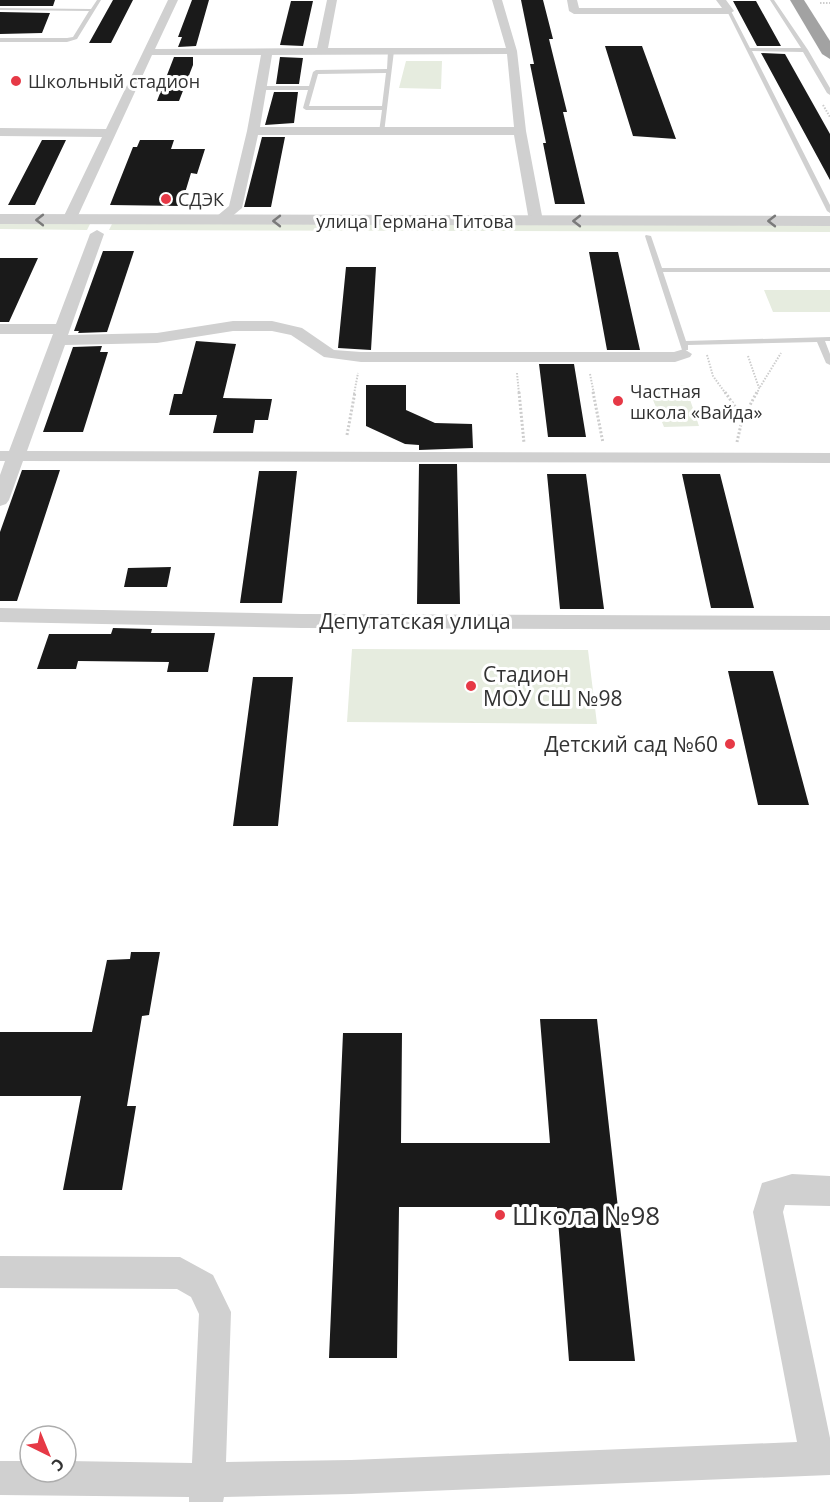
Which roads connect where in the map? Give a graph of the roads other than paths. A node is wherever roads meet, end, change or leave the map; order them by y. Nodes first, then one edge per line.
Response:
1 (99, 0) edge
2 (173, 0) edge
3 (332, 0) edge
4 (497, 0) edge
5 (572, 0) edge
6 (722, 0) edge
7 (772, 0) edge
8 (797, 0) edge
9 (815, 2) edge
10 (0, 9) edge
11 (93, 10) junction
12 (729, 11) junction
13 (830, 32) edge
14 (0, 40) edge
15 (748, 49) junction
16 (805, 50) junction
17 (267, 51) junction
18 (322, 51) junction
19 (392, 51) junction
20 (512, 51) junction
21 (149, 52) junction
22 (830, 54) edge
23 (389, 71) junction
24 (259, 88) junction
25 (312, 88) junction
26 (830, 93) edge
27 (385, 108) junction
28 (253, 131) junction
29 (520, 131) junction
30 (0, 132) edge
31 (111, 132) junction
32 (382, 132) junction
33 (830, 211) edge
34 (0, 219) edge
35 (69, 220) junction
36 (218, 221) junction
37 (536, 221) junction
38 (830, 222) edge
39 (96, 229) junction
40 (0, 234) edge
41 (648, 236) junction
42 (830, 236) edge
43 (659, 270) junction
44 (830, 270) edge
45 (0, 329) edge
46 (60, 334) junction
47 (820, 339) junction
48 (830, 339) edge
49 (684, 348) junction
50 (830, 363) edge
51 (8, 456) edge
52 (830, 458) edge
53 (0, 500) edge
54 (0, 615) edge
55 (830, 623) edge
56 (830, 1191) edge
57 (0, 1272) edge
58 (824, 1458) edge
59 (0, 1478) edge
60 (207, 1491) edge

1 - 11 lane
2 - 21 street
3 - 18 street
4 - 20 street
5 - 12 street
6 - 12 street
7 - 16 lane
8 - 22 highway
9 - 13 highway
10 - 11 lane
11 - 14 lane
12 - 15 lane
15 - 16 lane
15 - 33 lane
16 - 26 lane
17 - 18 street
17 - 21 street
17 - 24 street
18 - 19 street
19 - 20 street
19 - 23 lane
20 - 29 street
21 - 31 street
23 - 25 lane
23 - 27 lane
24 - 25 lane
24 - 28 street
25 - 27 lane
27 - 32 lane
28 - 32 street
28 - 36 street
29 - 32 street
29 - 37 street
30 - 31 street
31 - 35 street
35 -> 34 street, улица Германа Титова
35 - 39 street, улица Германа Титова
37 -> 36 street, улица Германа Титова
36 - 39 street, улица Германа Титова
38 -> 37 street, улица Германа Титова
39 - 40 street, улица Германа Титова
39 - 41 street, улица Германа Титова
39 - 46 street
41 - 42 street, улица Германа Титова
41 - 43 lane
43 - 44 lane
43 - 49 lane
45 - 46 street
46 - 49 street
46 - 51 street
47 - 48 lane
47 - 49 lane
47 - 50 lane
51 - 52 street
51 - 53 street
54 - 55 street, Депутатская улица
56 - 58 street
57 - 60 street
58 - 60 street
59 - 60 street

